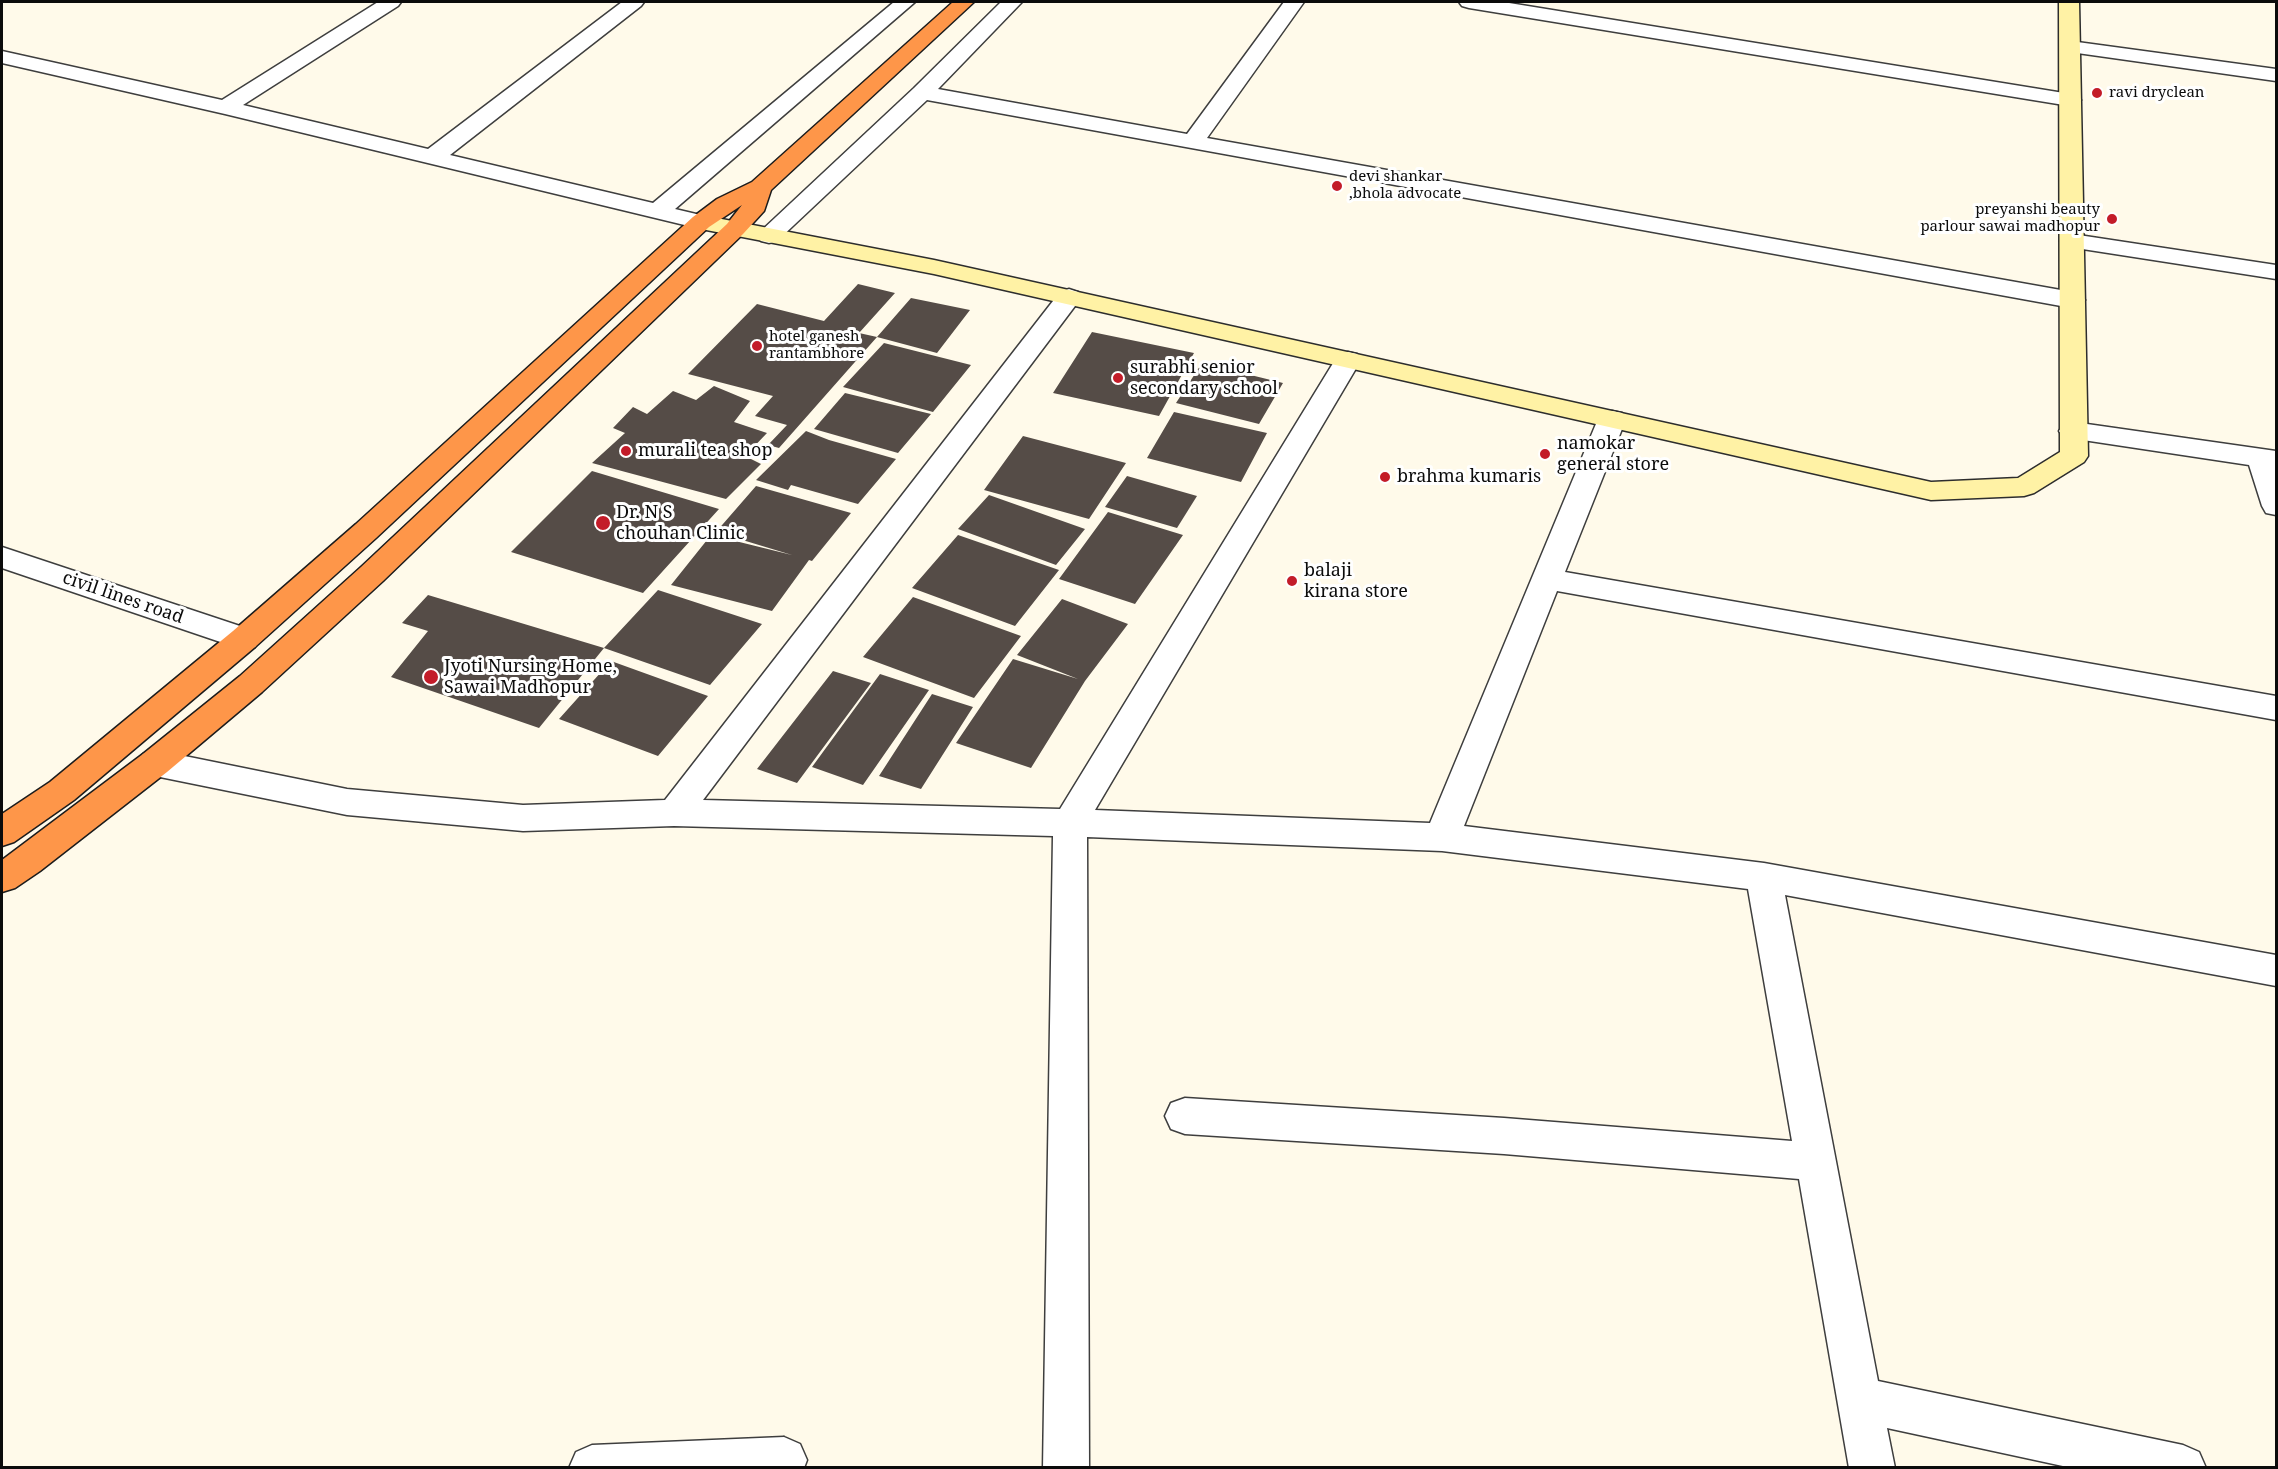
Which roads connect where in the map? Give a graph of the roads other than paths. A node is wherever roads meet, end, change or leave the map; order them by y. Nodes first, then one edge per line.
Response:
1 (392, 2) edge
2 (634, 2) edge
3 (905, 2) edge
4 (964, 2) edge
5 (1011, 2) edge
6 (1294, 2) edge
7 (1469, 2) edge
8 (2069, 2) edge
9 (2070, 47) junction
10 (2, 57) edge
11 (2277, 75) edge
12 (922, 93) junction
13 (2070, 100) junction
14 (225, 107) junction
15 (1192, 142) junction
16 (434, 156) junction
17 (760, 187) junction
18 (659, 210) junction
19 (701, 222) junction
20 (735, 229) junction
21 (769, 236) junction
22 (2072, 241) junction
23 (2277, 272) edge
24 (1069, 297) junction
25 (2072, 300) junction
26 (1348, 360) junction
27 (1612, 419) junction
28 (2073, 431) junction
29 (2268, 459) edge
30 (2277, 506) edge
31 (2, 557) edge
32 (1547, 579) junction
33 (244, 639) junction
34 (2277, 708) edge
35 (155, 763) junction
36 (674, 813) junction
37 (1070, 823) junction
38 (2, 832) edge
39 (1442, 837) junction
40 (1764, 877) junction
41 (2, 878) edge
42 (2277, 970) edge
43 (1185, 1116) dead end
44 (1816, 1162) junction
45 (1860, 1400) junction
46 (784, 1460) dead end
47 (592, 1467) edge
48 (1066, 1467) edge
49 (1872, 1467) edge
50 (2184, 1467) edge

1 - 14 street
2 - 16 street
3 - 18 street
4 - 17 highway
5 - 12 street
6 - 15 street
7 - 13 street
8 - 9 street
9 - 11 street
9 - 13 street
10 - 14 street
12 - 15 street
12 - 21 street
13 - 22 street
14 - 16 street
15 - 25 street
16 - 18 street
17 - 19 highway
17 - 20 highway
18 - 19 street
19 - 20 street
19 - 33 highway
20 - 21 street
20 - 35 highway
21 - 24 street
22 - 23 street
22 - 25 street
24 - 26 street
24 - 36 street
25 - 28 street
26 - 27 street
26 - 37 street
27 - 28 street
27 - 32 street
28 - 29 street
29 - 30 street
31 - 33 street, civil lines road
32 - 34 street
32 - 39 street
33 - 38 highway
35 - 36 street
35 - 41 highway
36 - 37 street
37 - 39 street
37 - 48 street
39 - 40 street
40 - 42 street
40 - 44 street
43 - 44 street
44 - 45 street
45 - 49 street
45 - 50 street
46 - 47 street

